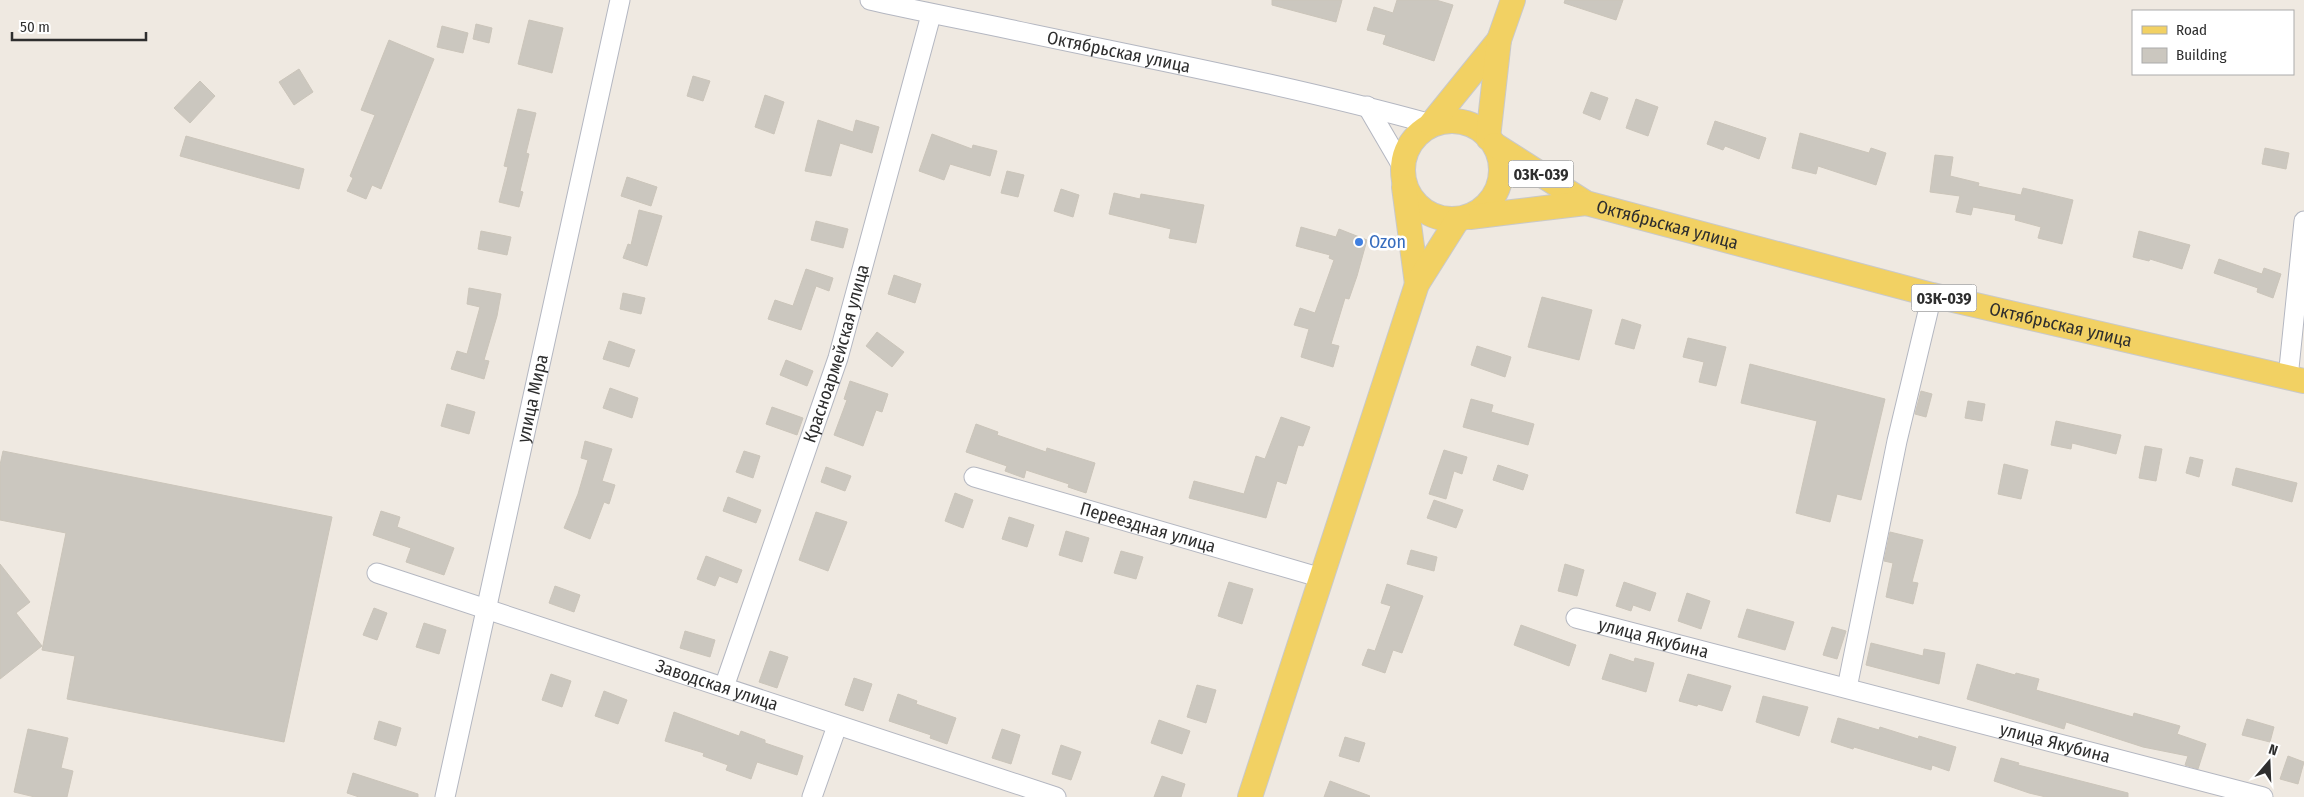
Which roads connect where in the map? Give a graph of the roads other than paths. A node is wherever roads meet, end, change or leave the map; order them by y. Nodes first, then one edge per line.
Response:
1 (620, 0) edge
2 (870, 0) edge
3 (1513, 0) edge
4 (931, 15) junction
5 (1499, 40) junction
6 (1367, 106) junction
7 (1431, 124) junction
8 (1492, 142) junction
9 (1403, 174) junction
10 (1586, 203) junction
11 (1463, 218) junction
12 (2304, 221) edge
13 (1418, 284) junction
14 (1932, 295) junction
15 (2296, 380) edge
16 (974, 477) dead end
17 (377, 573) dead end
18 (1322, 578) junction
19 (485, 608) junction
20 (1576, 618) dead end
21 (724, 687) junction
22 (1847, 688) junction
23 (837, 726) junction
24 (445, 797) edge
25 (812, 797) edge
26 (1056, 797) edge
27 (1250, 797) edge
28 (2263, 797) edge

1 - 19 street, улица Мира
2 - 4 street, Октябрьская улица
3 - 5 main road
4 - 6 street, Октябрьская улица
4 - 21 street, Красноармейская улица
5 - 7 main road
5 - 8 main road
6 - 7 street, Октябрьская улица
6 - 9 street
7 - 8 main road
7 - 9 main road
8 - 10 main road, Октябрьская улица / 03К-039
8 - 11 main road
9 - 11 main road
9 - 13 main road
10 - 11 main road, Октябрьская улица
10 - 14 main road, Октябрьская улица / 03К-039
11 - 13 main road
12 - 15 street
13 - 18 main road
14 - 15 main road, Октябрьская улица / 03К-039
14 - 22 street
16 - 18 street, Переездная улица
17 - 19 street, Заводская улица
18 - 27 main road
19 - 21 street, Заводская улица
19 - 24 street, улица Мира
20 - 22 street, улица Якубина
21 - 23 street, Заводская улица
22 - 28 street, улица Якубина
23 - 25 street
23 - 26 street, Заводская улица

